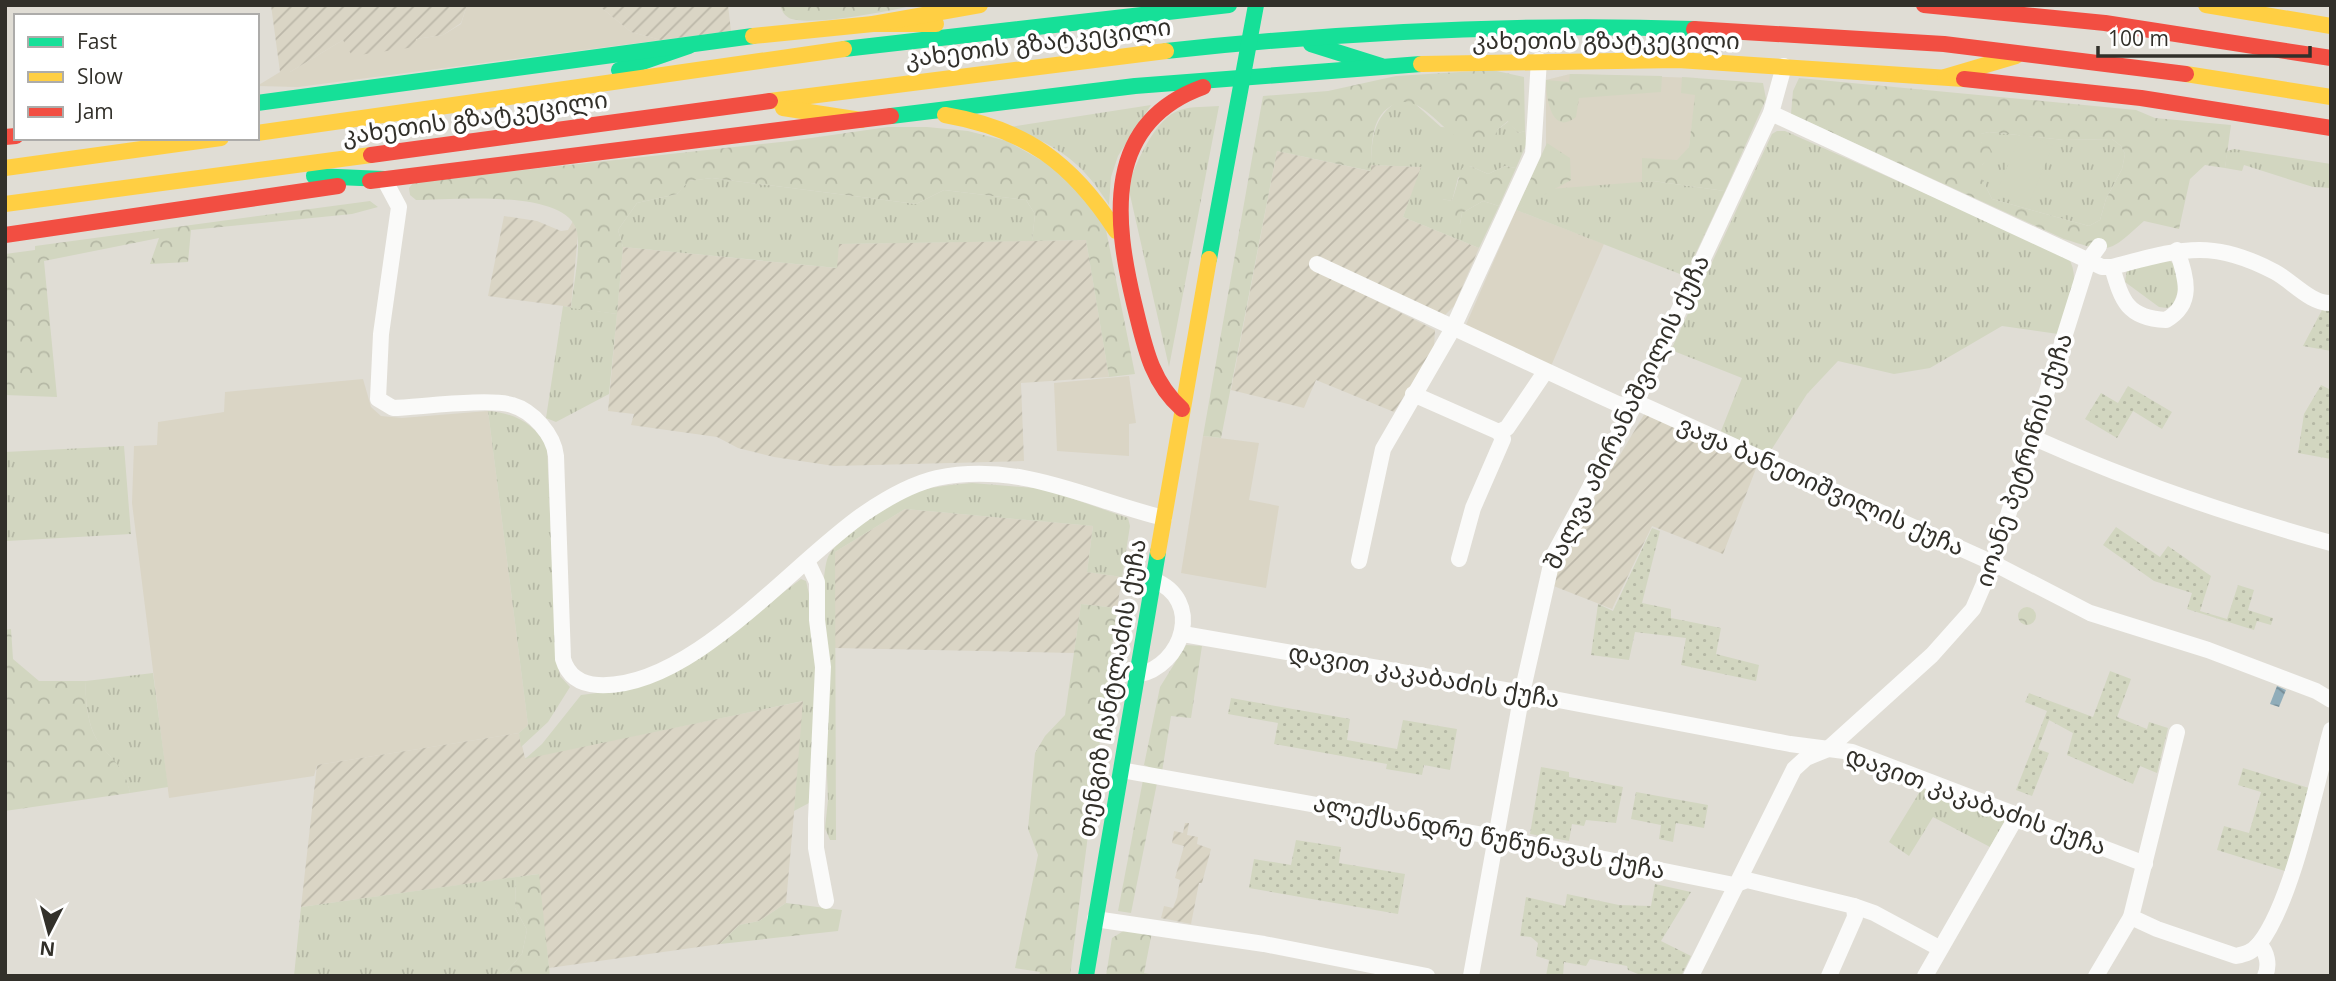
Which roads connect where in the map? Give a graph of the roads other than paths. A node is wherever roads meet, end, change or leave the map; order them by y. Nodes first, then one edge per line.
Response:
1 (980, 5) edge
2 (1229, 5) edge
3 (1256, 5) edge
4 (1924, 5) edge
5 (2206, 5) edge
6 (2119, 9) dead end
7 (1054, 23) junction
8 (873, 24) junction
9 (2331, 26) edge
10 (1295, 39) junction
11 (2233, 41) junction
12 (689, 46) junction
13 (2032, 51) junction
14 (2331, 58) edge
15 (1539, 60) junction
16 (1381, 66) junction
17 (1784, 66) junction
18 (1945, 77) junction
19 (1232, 78) junction
20 (559, 91) junction
21 (2331, 97) edge
22 (259, 103) edge
23 (752, 103) junction
24 (911, 113) junction
25 (1771, 113) junction
26 (862, 120) junction
27 (2331, 128) edge
28 (259, 133) edge
29 (111, 140) edge
30 (207, 140) edge
31 (44, 163) junction
32 (5, 168) edge
33 (244, 172) junction
34 (384, 179) junction
35 (5, 204) edge
36 (1117, 233) junction
37 (5, 235) edge
38 (2099, 246) dead end
39 (2177, 250) junction
40 (2088, 261) junction
41 (1317, 264) dead end
42 (2112, 267) junction
43 (2331, 303) edge
44 (1451, 330) junction
45 (1545, 372) junction
46 (1413, 394) junction
47 (1636, 402) junction
48 (1182, 408) junction
49 (1499, 432) junction
50 (2034, 438) junction
51 (1164, 518) junction
52 (2331, 543) edge
53 (1459, 559) dead end
54 (1359, 561) dead end
55 (808, 563) junction
56 (1993, 563) junction
57 (1153, 580) junction
58 (1183, 634) junction
59 (1138, 676) junction
60 (1522, 693) junction
61 (2331, 700) edge
62 (2331, 730) edge
63 (2177, 732) dead end
64 (1828, 749) junction
65 (1121, 770) junction
66 (2018, 814) junction
67 (1495, 837) junction
68 (2145, 864) junction
69 (1734, 886) junction
70 (825, 901) dead end
71 (1854, 906) junction
72 (2131, 917) junction
73 (1095, 919) junction
74 (2259, 944) junction
75 (1939, 948) junction
76 (1086, 976) edge
77 (1427, 976) edge
78 (1471, 976) edge
79 (1691, 976) edge
80 (1829, 976) edge
81 (1925, 976) edge
82 (2096, 976) edge
83 (2265, 976) edge

1 - 8 main road, კახეთის გზატკეცილი
2 - 7 main road, კახეთის გზატკეცილი
3 - 48 main road, თენგიზ ჩანტლაძის ქუჩა
4 - 11 main road
5 - 9 main road
6 - 11 main road
7 - 8 main road
7 - 20 main road, კახეთის გზატკეცილი
8 - 12 main road, კახეთის გზატკეცილი
10 - 13 main road, კახეთის გზატკეცილი
10 - 16 main road
10 - 23 main road, კახეთის გზატკეცილი
11 - 14 main road
12 - 20 main road
12 - 22 main road, კახეთის გზატკეცილი
13 - 18 main road
13 - 21 main road, კახეთის გზატკეცილი
15 - 16 main road, კახეთის გზატკეცილი
15 - 17 main road, კახეთის გზატკეცილი
15 - 44 street
16 - 19 main road, კახეთის გზატკეცილი
17 - 18 main road, კახეთის გზატკეცილი
17 - 25 street, შალვა ამირანაშვილის ქუჩა
18 - 27 main road, კახეთის გზატკეცილი
19 - 24 main road, კახეთის გზატკეცილი
19 - 36 main road
20 - 28 main road, კახეთის გზატკეცილი
23 - 26 main road
23 - 33 main road, კახეთის გზატკეცილი
24 - 26 main road, კახეთის გზატკეცილი
24 - 36 main road
25 - 40 street
25 - 47 street, შალვა ამირანაშვილის ქუჩა
26 - 34 main road, კახეთის გზატკეცილი
29 - 31 main road
30 - 31 main road
31 - 32 main road
33 - 34 main road
33 - 35 main road, კახეთის გზატკეცილი
34 - 37 main road, კახეთის გზატკეცილი
34 - 55 street
36 - 48 main road
38 - 40 street, იოანე პეტრიწის ქუჩა
39 - 42 street
39 - 42 street
39 - 43 street
40 - 42 street
40 - 50 street, იოანე პეტრიწის ქუჩა
41 - 44 street, ვაჟა ბანეთიშვილის ქუჩა
44 - 45 street, ვაჟა ბანეთიშვილის ქუჩა
44 - 46 street
45 - 47 street, ვაჟა ბანეთიშვილის ქუჩა
45 - 49 street
46 - 49 street
46 - 54 street
47 - 56 street, ვაჟა ბანეთიშვილის ქუჩა
47 - 60 street, შალვა ამირანაშვილის ქუჩა
48 - 51 main road, თენგიზ ჩანტლაძის ქუჩა
49 - 53 street
50 - 52 street
50 - 56 street, იოანე პეტრიწის ქუჩა
51 - 55 street
51 - 57 main road, თენგიზ ჩანტლაძის ქუჩა
55 - 70 street
56 - 61 street, ვაჟა ბანეთიშვილის ქუჩა
56 - 64 street, იოანე პეტრიწის ქუჩა
57 - 58 street
57 - 59 main road, თენგიზ ჩანტლაძის ქუჩა
58 - 59 street
58 - 60 street, დავით კაკაბაძის ქუჩა
59 - 65 main road, თენგიზ ჩანტლაძის ქუჩა
60 - 64 street, დავით კაკაბაძის ქუჩა
60 - 67 street, შალვა ამირანაშვილის ქუჩა
62 - 74 street
63 - 68 street
64 - 66 street, დავით კაკაბაძის ქუჩა
64 - 69 street, იოანე პეტრიწის ქუჩა
65 - 67 street, ალექსანდრე წუწუნავას ქუჩა
65 - 73 main road, თენგიზ ჩანტლაძის ქუჩა
66 - 68 street, დავით კაკაბაძის ქუჩა
66 - 75 street
67 - 69 street, ალექსანდრე წუწუნავას ქუჩა
67 - 78 street, შალვა ამირანაშვილის ქუჩა
68 - 72 street
69 - 71 street, ალექსანდრე წუწუნავას ქუჩა
69 - 79 street, იოანე პეტრიწის ქუჩა
71 - 75 street, ალექსანდრე წუწუნავას ქუჩა
71 - 80 street
72 - 74 street
72 - 82 street
73 - 76 main road, თენგიზ ჩანტლაძის ქუჩა
73 - 77 street
74 - 83 street
75 - 81 street

